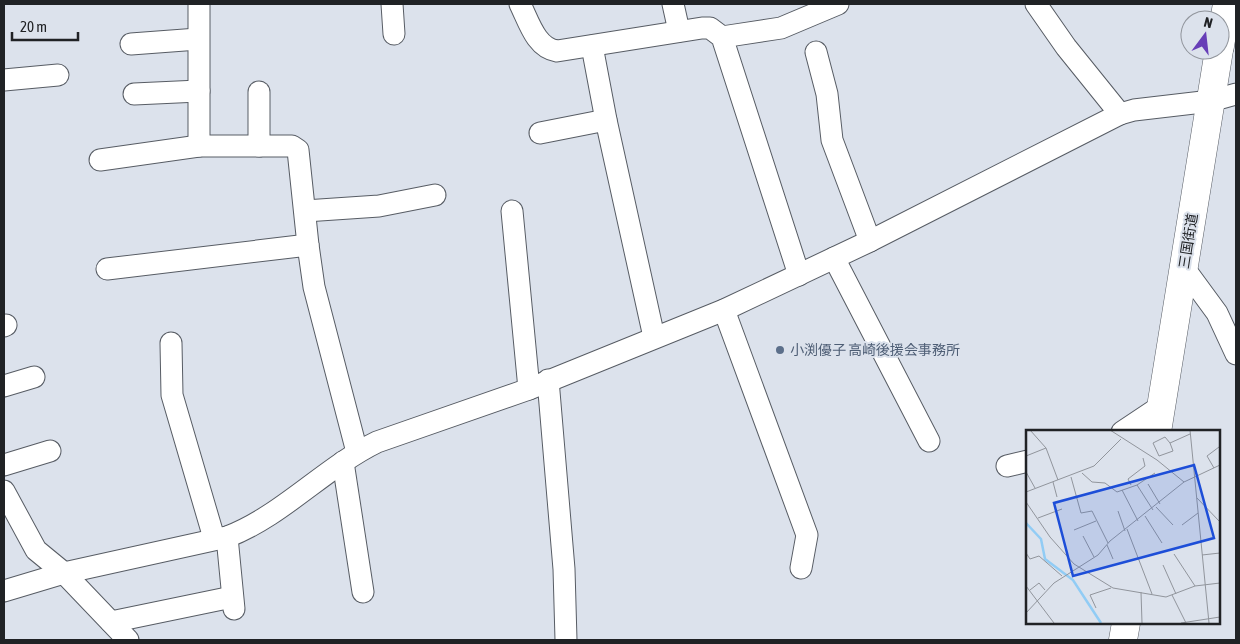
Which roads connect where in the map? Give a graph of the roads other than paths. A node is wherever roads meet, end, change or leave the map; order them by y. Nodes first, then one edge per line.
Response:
1 (199, 4) edge
2 (392, 4) edge
3 (520, 4) edge
4 (673, 4) edge
5 (838, 4) edge
6 (1036, 4) edge
7 (679, 31) junction
8 (394, 34) dead end
9 (722, 37) junction
10 (198, 39) junction
11 (131, 44) dead end
12 (592, 46) junction
13 (816, 52) dead end
14 (1221, 60) edge
15 (58, 75) dead end
16 (4, 80) edge
17 (198, 91) junction
18 (259, 92) dead end
19 (134, 94) dead end
20 (1224, 97) edge
21 (1120, 114) junction
22 (606, 120) junction
23 (540, 132) dead end
24 (199, 146) junction
25 (259, 146) junction
26 (100, 160) dead end
27 (435, 195) dead end
28 (305, 211) junction
29 (512, 211) dead end
30 (870, 241) junction
31 (308, 245) junction
32 (834, 258) junction
33 (1184, 268) junction
34 (106, 269) dead end
35 (799, 275) junction
36 (724, 310) junction
37 (654, 337) junction
38 (171, 343) dead end
39 (1236, 354) edge
40 (34, 377) dead end
41 (548, 380) junction
42 (4, 386) edge
43 (529, 389) junction
44 (1159, 419) edge
45 (1128, 430) edge
46 (929, 442) dead end
47 (50, 451) dead end
48 (350, 457) junction
49 (1026, 461) edge
50 (4, 465) edge
51 (1007, 466) dead end
52 (4, 491) edge
53 (220, 537) junction
54 (801, 568) dead end
55 (64, 574) junction
56 (4, 591) edge
57 (363, 592) dead end
58 (111, 622) junction
59 (1126, 624) edge
60 (128, 640) edge
61 (566, 640) edge
62 (1123, 640) edge

1 - 10 street
2 - 8 street
3 - 12 street
4 - 7 street
5 - 9 street
6 - 21 street
7 - 9 street
7 - 12 street
9 - 35 street
10 - 11 street
10 - 17 street
12 - 22 street
13 - 30 street
14 - 20 main road, 三国街道
15 - 16 street
17 - 19 street
17 - 24 street
18 - 25 street
20 - 21 street
20 - 33 main road, 三国街道
21 - 30 street
22 - 23 street
22 - 37 street
24 - 25 street
24 - 26 street
25 - 28 street
27 - 28 street
28 - 31 street
29 - 43 street
30 - 32 street
31 - 34 street
31 - 48 street
32 - 35 street
32 - 46 street
33 - 39 street
33 - 44 main road, 三国街道
35 - 36 street
36 - 37 street
36 - 54 street
37 - 41 street
38 - 53 street
40 - 42 street
41 - 43 street
41 - 61 street
43 - 48 street
44 - 45 street
47 - 50 street
48 - 53 street
48 - 57 street
49 - 51 street
52 - 55 street
53 - 55 street
53 - 58 street
55 - 56 street
55 - 58 street
58 - 60 street
59 - 62 main road

